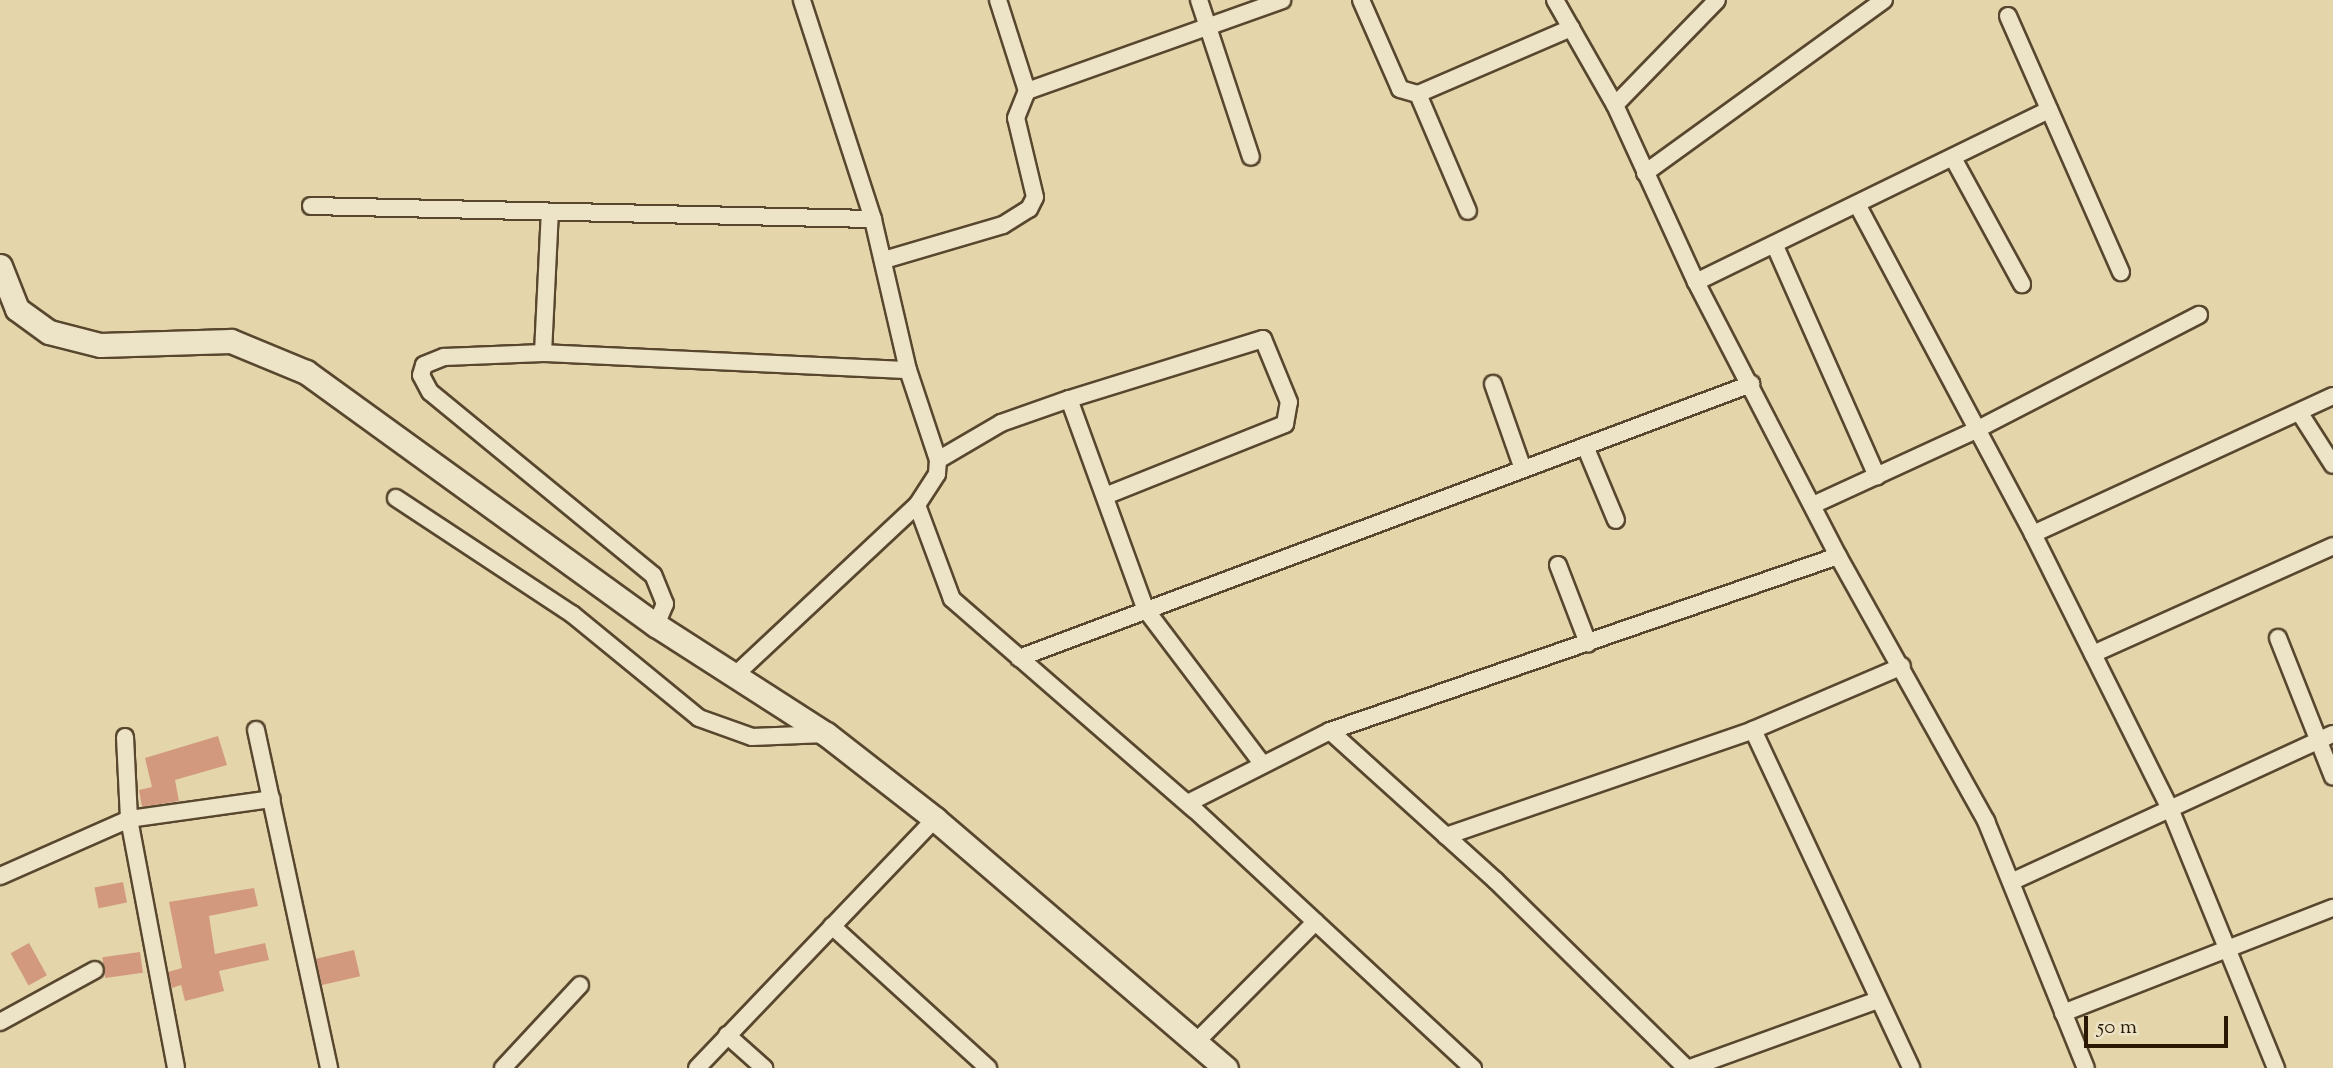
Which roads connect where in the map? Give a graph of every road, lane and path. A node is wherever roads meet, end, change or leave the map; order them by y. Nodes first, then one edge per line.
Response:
1 (802, 0) edge
2 (998, 0) edge
3 (1199, 0) edge
4 (1282, 0) edge
5 (1361, 0) edge
6 (1555, 0) edge
7 (1717, 0) edge
8 (1884, 0) edge
9 (2008, 16) dead end
10 (1571, 28) junction
11 (1209, 30) junction
12 (1027, 91) junction
13 (1418, 94) junction
14 (1615, 105) junction
15 (2049, 110) junction
16 (1251, 157) dead end
17 (1953, 158) junction
18 (1645, 173) junction
19 (311, 206) dead end
20 (1858, 206) junction
21 (1468, 211) dead end
22 (550, 212) junction
23 (873, 219) junction
24 (1775, 246) junction
25 (884, 260) junction
26 (0, 266) edge
27 (2121, 272) dead end
28 (1696, 282) junction
29 (2022, 284) dead end
30 (2199, 315) dead end
31 (542, 353) junction
32 (908, 370) junction
33 (1493, 384) dead end
34 (1751, 384) junction
35 (2333, 397) edge
36 (1069, 398) junction
37 (2301, 415) junction
38 (1976, 430) junction
39 (1585, 446) junction
40 (938, 460) junction
41 (2333, 465) edge
42 (1522, 469) junction
43 (1877, 476) junction
44 (1105, 496) junction
45 (396, 498) dead end
46 (917, 505) junction
47 (1813, 505) junction
48 (1616, 520) dead end
49 (2033, 534) junction
50 (2333, 546) edge
51 (1838, 556) junction
52 (1558, 565) dead end
53 (1146, 610) junction
54 (656, 625) junction
55 (2278, 638) dead end
56 (1588, 643) junction
57 (2093, 654) junction
58 (1019, 658) junction
59 (1902, 666) junction
60 (733, 677) junction
61 (256, 730) dead end
62 (1753, 730) junction
63 (1329, 731) junction
64 (826, 734) junction
65 (2333, 734) edge
66 (125, 737) dead end
67 (2318, 743) junction
68 (1261, 762) junction
69 (2333, 777) edge
70 (272, 799) junction
71 (1188, 803) junction
72 (2171, 811) junction
73 (130, 819) junction
74 (935, 819) junction
75 (1446, 836) junction
76 (0, 876) edge
77 (2011, 882) junction
78 (2333, 908) edge
79 (1315, 922) junction
80 (832, 926) junction
81 (2228, 948) junction
82 (95, 970) dead end
83 (580, 985) dead end
84 (1878, 1000) junction
85 (2063, 1013) junction
86 (0, 1022) edge
87 (727, 1035) junction
88 (1197, 1041) junction
89 (176, 1068) edge
90 (329, 1068) edge
91 (503, 1068) edge
92 (697, 1068) edge
93 (764, 1068) edge
94 (988, 1068) edge
95 (1226, 1068) edge
96 (1474, 1068) edge
97 (1688, 1068) edge
98 (1911, 1068) edge
99 (2086, 1068) edge
100 (2276, 1068) edge

1 - 23 street
2 - 12 street
3 - 11 street
4 - 11 street
5 - 13 street
6 - 10 street
7 - 14 street
8 - 18 street
9 - 15 street
10 - 13 street
10 - 14 street
11 - 12 street
11 - 16 street
12 - 25 street
13 - 21 street
14 - 18 street
15 - 17 street
15 - 27 street
17 - 20 street
17 - 29 street
18 - 28 street
19 - 22 street
20 - 24 street
20 - 38 street
22 - 23 street
22 - 31 street
23 - 25 street
24 - 28 street
24 - 43 street
25 - 32 street
26 - 54 street
28 - 34 street
30 - 38 street
31 - 32 street
31 - 54 street
32 - 40 street
33 - 42 street
34 - 39 street
34 - 47 street
35 - 37 street
36 - 40 street
36 - 44 street
36 - 44 street
37 - 41 street
37 - 49 street
38 - 43 street
38 - 49 street
39 - 42 street
39 - 48 street
40 - 46 street
42 - 53 street
43 - 47 street
44 - 53 street
45 - 64 street
46 - 58 street
46 - 60 street
47 - 51 street
49 - 57 street
50 - 57 street
51 - 56 street
51 - 59 street
52 - 56 street
53 - 58 street
53 - 68 street
54 - 60 street
55 - 67 street
56 - 63 street
57 - 72 street
58 - 71 street
59 - 62 street
59 - 77 street
60 - 64 street
61 - 70 street
62 - 75 street
62 - 84 street
63 - 68 street
63 - 75 street
64 - 74 street
65 - 67 street
66 - 73 street
67 - 69 street
67 - 72 street
68 - 71 street
70 - 73 street
70 - 90 street
71 - 79 street
72 - 77 street
72 - 81 street
73 - 76 street
73 - 89 street
74 - 80 street
74 - 88 street
75 - 97 street
77 - 85 street
78 - 81 street
79 - 88 street
79 - 96 street
80 - 87 street
80 - 94 street
81 - 85 street
81 - 100 street
82 - 86 street
83 - 91 street
84 - 97 street
84 - 98 street
85 - 99 street
87 - 92 street
87 - 93 street
88 - 95 street

